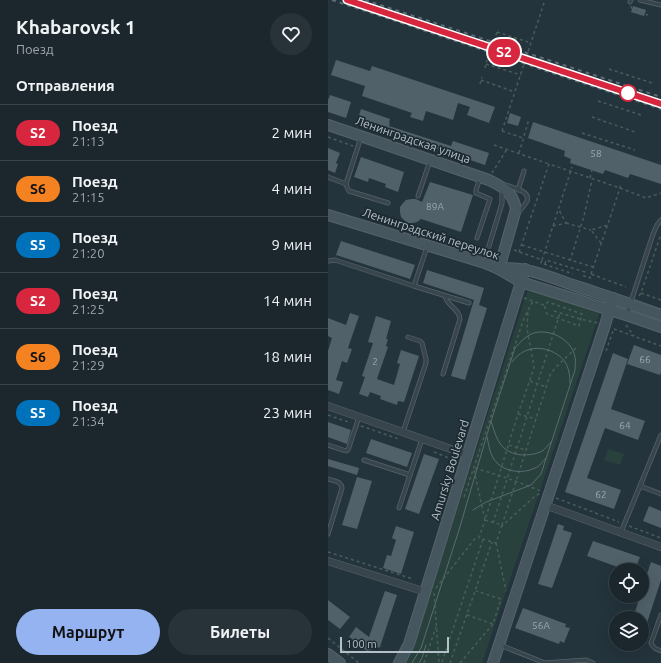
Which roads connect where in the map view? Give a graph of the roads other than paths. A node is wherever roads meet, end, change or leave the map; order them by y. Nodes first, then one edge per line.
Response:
1 (640, 0) edge
2 (661, 4) edge
3 (328, 125) edge
4 (362, 136) junction
5 (431, 160) junction
6 (524, 171) dead end
7 (487, 176) junction
8 (328, 177) edge
9 (346, 184) junction
10 (502, 186) junction
11 (518, 190) junction
12 (418, 196) dead end
13 (388, 203) dead end
14 (328, 215) edge
15 (661, 220) edge
16 (512, 222) junction
17 (477, 238) dead end
18 (427, 245) junction
19 (476, 260) junction
20 (328, 261) edge
21 (499, 269) junction
22 (525, 270) junction
23 (521, 282) junction
24 (414, 286) junction
25 (444, 296) junction
26 (613, 298) junction
27 (634, 300) junction
28 (468, 303) dead end
29 (609, 310) junction
30 (661, 315) edge
31 (626, 320) junction
32 (661, 327) edge
33 (408, 337) dead end
34 (443, 374) dead end
35 (328, 406) edge
36 (359, 417) junction
37 (403, 432) junction
38 (661, 435) edge
39 (422, 439) junction
40 (660, 440) edge
41 (328, 445) edge
42 (468, 455) junction
43 (364, 460) dead end
44 (410, 475) junction
45 (328, 479) edge
46 (640, 486) junction
47 (661, 494) edge
48 (545, 505) junction
49 (399, 508) dead end
50 (621, 532) junction
51 (328, 534) edge
52 (661, 547) edge
53 (328, 561) edge
54 (432, 593) junction
55 (661, 616) edge
56 (499, 645) junction
57 (661, 651) edge
58 (328, 654) edge
59 (340, 663) edge
60 (399, 663) edge
61 (493, 663) edge
62 (545, 663) edge
63 (593, 663) edge

1 - 2 lane
3 - 4 street, Ленинградская улица
4 - 5 street, Ленинградская улица
4 - 9 lane
5 - 7 street, Ленинградская улица
5 - 12 lane
6 - 11 lane
7 - 10 street, Ленинградская улица
7 - 11 lane
7 - 17 lane
8 - 9 lane
9 - 13 lane
10 - 16 street
10 - 19 lane
11 - 16 lane
14 - 18 street, Ленинградский переулок
15 - 27 lane
16 - 21 street
18 - 19 street, Ленинградский переулок
18 - 24 lane
19 - 21 street, Ленинградский переулок
20 - 24 lane
21 - 22 street
21 - 23 street, Ленинградский переулок
22 - 23 street, Amursky Boulevard
22 - 26 street
23 - 29 street, Ленинградский переулок
23 - 42 street, Amursky Boulevard
24 - 25 lane
25 - 28 lane
25 - 34 lane
26 - 27 street
26 - 29 street
27 - 30 street
27 - 31 lane
29 - 31 street, Ленинградский переулок
29 - 48 street
31 - 32 street, Ленинградский переулок
33 - 37 lane
35 - 36 street
36 - 37 street
36 - 41 lane
37 - 39 street
38 - 40 lane
39 - 42 street
39 - 44 lane
40 - 46 lane
42 - 54 street, Amursky Boulevard
43 - 44 lane
44 - 49 lane
45 - 51 lane
46 - 47 lane
46 - 50 lane
48 - 50 street
48 - 56 street
50 - 52 street
53 - 54 street
54 - 60 street, Amursky Boulevard
55 - 57 lane
56 - 61 street
56 - 62 lane
58 - 59 street
62 - 63 lane

